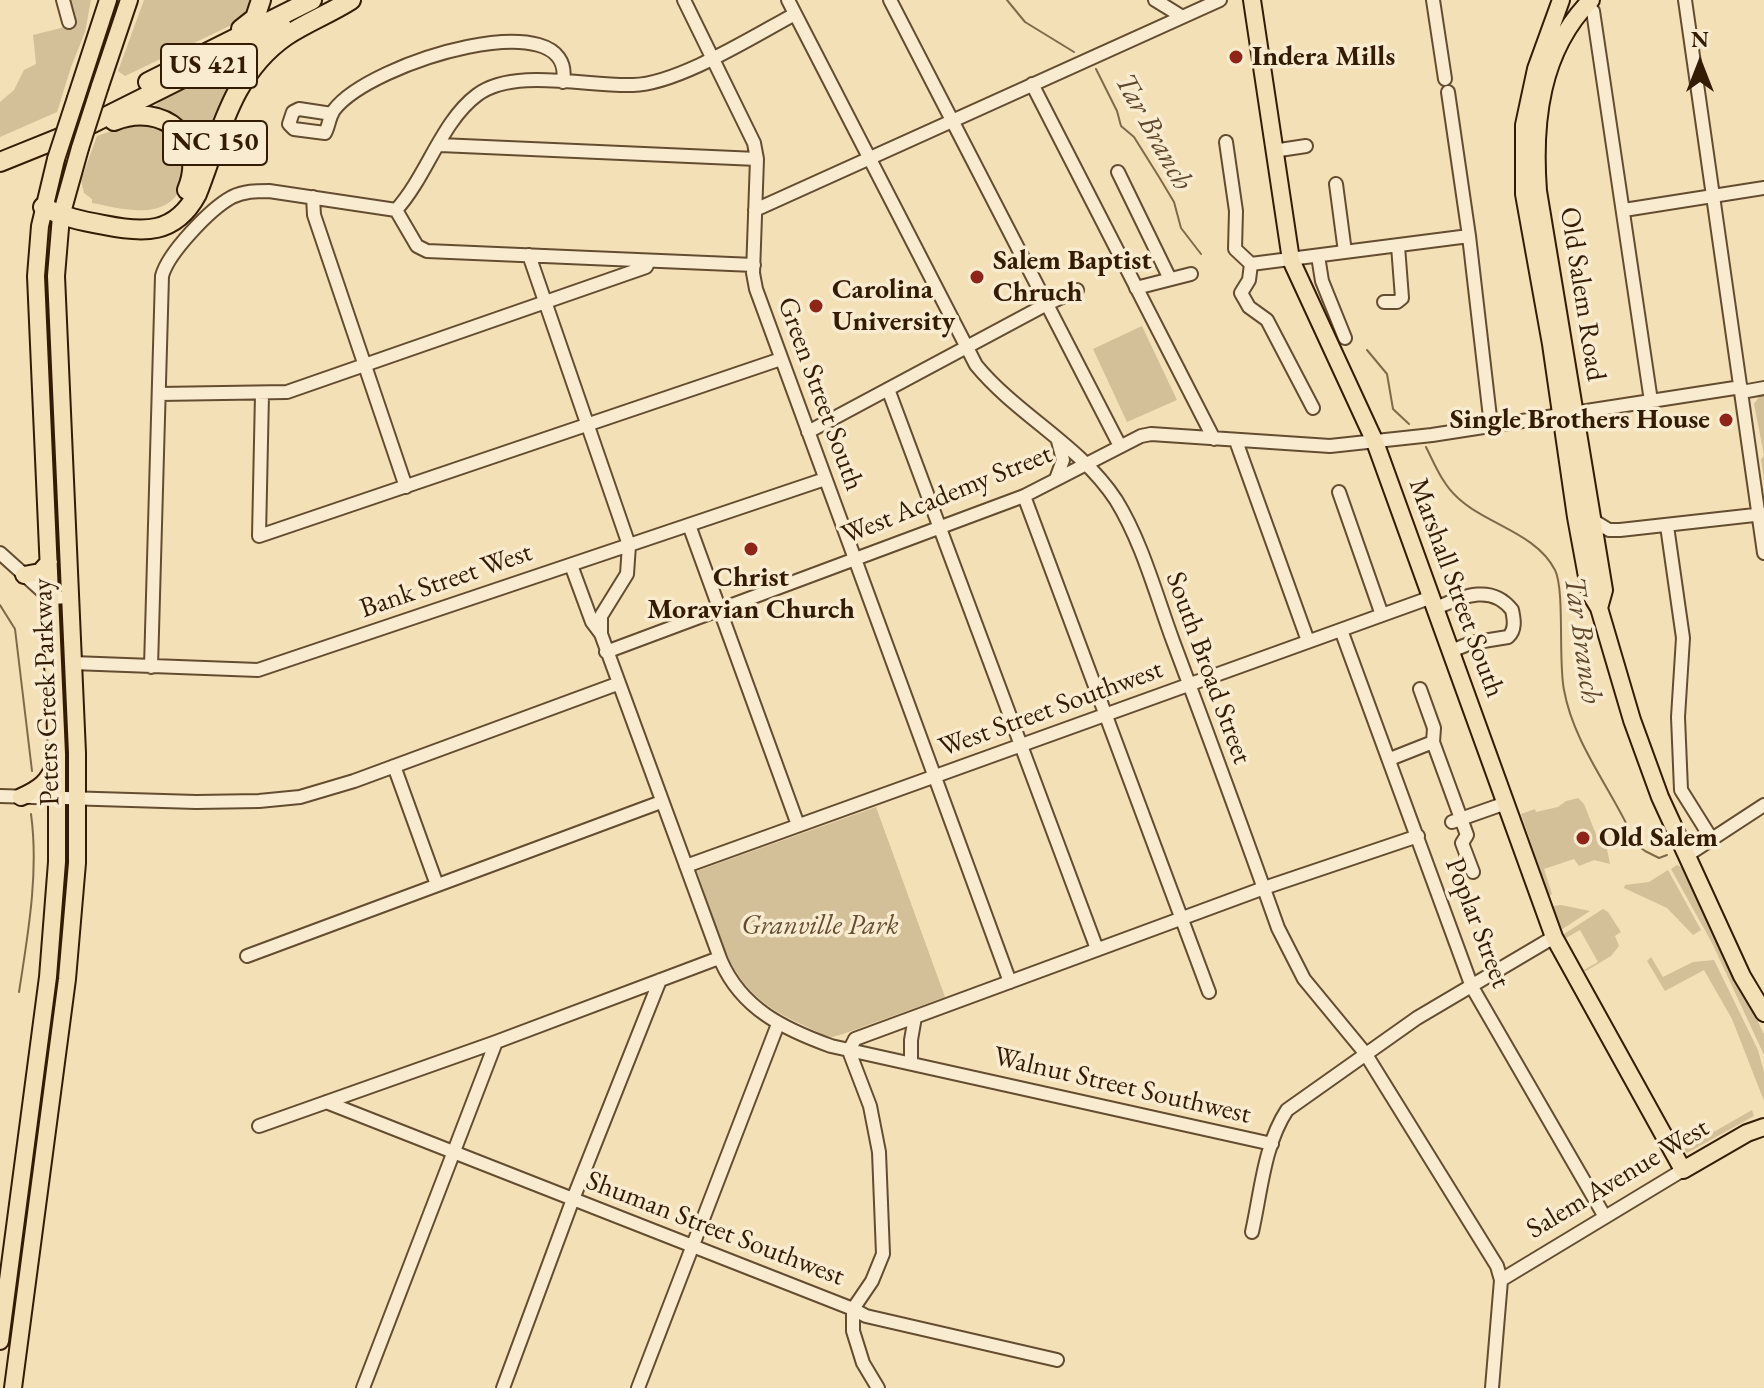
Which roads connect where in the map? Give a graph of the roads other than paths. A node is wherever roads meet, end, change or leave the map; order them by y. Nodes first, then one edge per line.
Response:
1 (63, 0) edge
2 (108, 0) edge
3 (129, 0) edge
4 (261, 0) edge
5 (312, 0) edge
6 (340, 0) edge
7 (351, 0) edge
8 (684, 0) edge
9 (788, 0) edge
10 (890, 0) edge
11 (1155, 0) edge
12 (1220, 0) edge
13 (1252, 0) edge
14 (1433, 0) edge
15 (1561, 0) edge
16 (1685, 0) edge
17 (1592, 6) edge
18 (795, 14) junction
19 (1181, 16) junction
20 (69, 22) dead end
21 (429, 43) dead end
22 (559, 43) dead end
23 (216, 48) junction
24 (713, 56) junction
25 (563, 82) junction
26 (1032, 84) junction
27 (332, 114) dead end
28 (953, 120) junction
29 (79, 139) junction
30 (1226, 142) dead end
31 (440, 145) junction
32 (1306, 146) dead end
33 (0, 149) edge
34 (1273, 151) junction
35 (868, 157) junction
36 (757, 159) junction
37 (0, 162) edge
38 (1118, 172) dead end
39 (1336, 184) dead end
40 (1764, 188) edge
41 (1714, 196) junction
42 (313, 197) junction
43 (43, 207) junction
44 (396, 210) junction
45 (755, 210) junction
46 (1624, 210) junction
47 (62, 211) junction
48 (1469, 236) junction
49 (1398, 246) junction
50 (1345, 252) junction
51 (529, 255) junction
52 (1318, 256) junction
53 (1291, 260) junction
54 (649, 261) junction
55 (1251, 264) junction
56 (754, 265) junction
57 (1191, 274) dead end
58 (1170, 279) junction
59 (1136, 288) junction
60 (1077, 290) dead end
61 (1384, 302) dead end
62 (546, 304) junction
63 (1047, 304) junction
64 (1345, 338) dead end
65 (965, 347) junction
66 (781, 359) junction
67 (365, 366) junction
68 (1764, 388) edge
69 (888, 389) junction
70 (1741, 390) junction
71 (159, 394) junction
72 (262, 394) junction
73 (1651, 401) junction
74 (1313, 408) dead end
75 (1568, 415) junction
76 (586, 426) junction
77 (1491, 426) junction
78 (808, 432) junction
79 (1214, 439) junction
80 (1058, 441) junction
81 (1236, 441) junction
82 (1375, 442) junction
83 (1120, 446) junction
84 (1085, 463) junction
85 (825, 479) junction
86 (1054, 482) junction
87 (406, 487) junction
88 (1339, 492) dead end
89 (1024, 496) junction
90 (1761, 514) edge
91 (1591, 519) junction
92 (689, 525) junction
93 (1667, 526) junction
94 (941, 528) junction
95 (629, 545) junction
96 (0, 553) edge
97 (1764, 553) edge
98 (855, 560) junction
99 (49, 562) junction
100 (571, 565) junction
101 (24, 575) junction
102 (70, 597) junction
103 (50, 598) junction
104 (1434, 603) junction
105 (1599, 608) junction
106 (719, 610) junction
107 (1382, 615) junction
108 (1341, 630) junction
109 (601, 634) junction
110 (1308, 641) junction
111 (1451, 651) junction
112 (606, 652) junction
113 (73, 663) junction
114 (151, 667) junction
115 (617, 684) junction
116 (1189, 685) junction
117 (1420, 689) dead end
118 (1105, 717) junction
119 (1433, 742) junction
120 (1022, 746) junction
121 (57, 754) junction
122 (1390, 759) junction
123 (394, 766) junction
124 (935, 777) junction
125 (0, 796) edge
126 (21, 797) junction
127 (58, 799) junction
128 (77, 799) junction
129 (661, 802) junction
130 (1506, 803) junction
131 (1764, 805) edge
132 (1457, 821) junction
133 (798, 825) junction
134 (1418, 836) junction
135 (1711, 838) junction
136 (1686, 856) junction
137 (686, 866) junction
138 (1473, 872) dead end
139 (437, 885) junction
140 (1264, 888) junction
141 (1182, 920) junction
142 (1554, 937) junction
143 (1097, 949) junction
144 (247, 956) dead end
145 (719, 958) junction
146 (660, 980) junction
147 (1010, 982) junction
148 (1472, 987) junction
149 (1209, 992) dead end
150 (45, 1000) junction
151 (64, 1003) junction
152 (1764, 1013) edge
153 (915, 1017) junction
154 (778, 1024) junction
155 (496, 1042) junction
156 (849, 1051) junction
157 (1365, 1053) junction
158 (911, 1063) junction
159 (326, 1102) junction
160 (259, 1126) dead end
161 (28, 1127) junction
162 (1764, 1127) edge
163 (47, 1129) junction
164 (1272, 1144) junction
165 (455, 1153) junction
166 (1683, 1170) junction
167 (573, 1199) junction
168 (1605, 1217) junction
169 (1252, 1232) dead end
170 (13, 1242) junction
171 (32, 1245) junction
172 (693, 1245) junction
173 (1501, 1280) junction
174 (853, 1309) junction
175 (0, 1341) edge
176 (1057, 1360) dead end
177 (1492, 1382) edge
178 (13, 1388) edge
179 (363, 1388) edge
180 (503, 1388) edge
181 (638, 1388) edge
182 (878, 1388) edge

1 - 20 street
2 - 43 main road, Peters Creek Parkway, bridge
3 - 29 main road, Peters Creek Parkway, bridge
4 - 23 highway
5 - 23 highway, US 421
6 - 29 highway, US 421
7 - 47 highway, NC 150
8 - 24 street, Green Street South
9 - 18 street, South Broad Street
10 - 28 street
11 - 19 street
12 - 19 street
13 - 34 main road, Marshall Street South
14 - 48 street
15 - 75 main road, Old Salem Road
16 - 41 street
17 - 46 street
17 - 75 main road, Old Salem Road
18 - 24 street
18 - 35 street, South Broad Street
19 - 26 street
21 - 27 street
22 - 25 street
23 - 33 highway, US 421
24 - 25 street
24 - 36 street, Green Street South
25 - 31 street
26 - 28 street
26 - 59 street
28 - 35 street
28 - 63 street
29 - 37 highway, US 421
29 - 47 main road, Peters Creek Parkway
29 - 47 highway
30 - 55 street
31 - 36 street
31 - 44 street
32 - 34 street
34 - 53 main road, Marshall Street South
35 - 45 street
35 - 65 street, South Broad Street
36 - 45 street, Green Street South
38 - 58 street
39 - 50 street
40 - 41 street
41 - 46 street
41 - 70 street
42 - 44 street
42 - 67 street
42 - 71 street
43 - 47 highway
43 - 99 main road, Peters Creek Parkway
44 - 51 street
45 - 56 street, Green Street South
46 - 73 street
47 - 102 main road, Peters Creek Parkway
48 - 49 street
48 - 77 street
49 - 50 street
49 - 61 street
50 - 52 street
51 - 54 street
51 - 62 street
52 - 53 street
52 - 64 street
53 - 55 street
53 - 82 main road, Marshall Street South
54 - 56 street
54 - 62 street
55 - 74 street
56 - 66 street, Green Street South
57 - 58 street
58 - 59 street
59 - 79 street
60 - 63 street
62 - 67 street
62 - 76 street
63 - 65 street
63 - 83 street
65 - 69 street
65 - 80 street, South Broad Street
66 - 76 street
66 - 78 street, Green Street South
67 - 72 street
67 - 87 street
68 - 70 street, West Academy Street
69 - 78 street
69 - 94 street
70 - 73 street, West Academy Street
70 - 90 street
71 - 72 street
71 - 114 street
72 - 87 street
73 - 75 street, West Academy Street
75 - 77 street, West Academy Street
75 - 91 main road, Old Salem Road
75 - 105 main road, Old Salem Road
76 - 87 street
76 - 95 street
77 - 82 street, West Academy Street
78 - 85 street, Green Street South
79 - 81 street, West Academy Street
79 - 83 street, West Academy Street
80 - 84 street, South Broad Street
80 - 86 street
81 - 82 street, West Academy Street
81 - 110 street
82 - 104 main road, Marshall Street South
83 - 84 street, West Academy Street
84 - 86 street, West Academy Street
84 - 116 street, South Broad Street
85 - 92 street, Bank Street West
85 - 98 street, Green Street South
86 - 89 street, West Academy Street
88 - 107 street
89 - 94 street, West Academy Street
89 - 118 street
90 - 93 street
90 - 97 street
91 - 93 street
91 - 105 main road, Old Salem Road
92 - 95 street, Bank Street West
92 - 106 street
93 - 135 street
94 - 98 street, West Academy Street
94 - 120 street
95 - 100 street, Bank Street West
95 - 109 street
96 - 101 street
98 - 106 street, West Academy Street
98 - 124 street, Green Street South
99 - 101 main road
99 - 103 main road, Peters Creek Parkway
100 - 109 street, Walnut Street Southwest
100 - 114 street, Bank Street West
101 - 103 street
102 - 103 street
102 - 113 main road, Peters Creek Parkway
103 - 121 main road, Peters Creek Parkway
104 - 107 street, West Street Southwest
104 - 111 main road, Marshall Street South
104 - 111 street, West Street Southwest
105 - 136 main road, Old Salem Road
106 - 112 street, West Academy Street
106 - 133 street
107 - 108 street, West Street Southwest
108 - 110 street, West Street Southwest
108 - 122 street, Poplar Street
109 - 112 street, Walnut Street Southwest
110 - 116 street, West Street Southwest
111 - 130 main road, Marshall Street South
112 - 115 street, Walnut Street Southwest
113 - 114 street, Bank Street West
113 - 128 main road, Peters Creek Parkway
115 - 123 street
115 - 129 street, Walnut Street Southwest
116 - 118 street, West Street Southwest
116 - 140 street, South Broad Street
117 - 119 street
118 - 120 street, West Street Southwest
118 - 141 street
119 - 122 street
119 - 132 street
120 - 124 street, West Street Southwest
120 - 143 street
121 - 126 main road
121 - 127 main road, Peters Creek Parkway
122 - 134 street, Poplar Street
123 - 128 street
123 - 139 street
124 - 133 street, West Street Southwest
124 - 147 street, Green Street South
125 - 126 street
126 - 127 street
127 - 128 street
127 - 150 main road, Peters Creek Parkway
128 - 151 main road, Peters Creek Parkway
129 - 137 street, Walnut Street Southwest
129 - 139 street
130 - 132 street
130 - 142 main road, Marshall Street South
131 - 135 street
132 - 138 street
133 - 137 street, West Street Southwest
134 - 140 street
134 - 148 street, Poplar Street
135 - 136 street
136 - 152 main road, Old Salem Road
137 - 145 street, Walnut Street Southwest
139 - 144 street
140 - 141 street
140 - 157 street, South Broad Street
141 - 143 street
141 - 149 street
142 - 148 street, Walnut Street Southwest
142 - 166 main road, Marshall Street South
143 - 147 street
145 - 146 street
145 - 154 street, Walnut Street Southwest
146 - 155 street
146 - 167 street
147 - 153 street
148 - 157 street, Walnut Street Southwest
148 - 168 street, Poplar Street
150 - 151 main road
150 - 161 main road, Peters Creek Parkway
151 - 163 main road, Peters Creek Parkway
153 - 156 street
153 - 158 street
154 - 156 street, Walnut Street Southwest
154 - 172 street
155 - 159 street
155 - 165 street
156 - 158 street, Walnut Street Southwest
156 - 174 street
157 - 164 street, Walnut Street Southwest
157 - 173 street, South Broad Street
158 - 164 street, Walnut Street Southwest
159 - 160 street
159 - 165 street, Shuman Street Southwest
161 - 163 main road
161 - 170 main road, Peters Creek Parkway
162 - 166 main road, Salem Avenue West
163 - 171 main road, Peters Creek Parkway
164 - 169 street
165 - 167 street, Shuman Street Southwest
165 - 179 street
166 - 168 street, Salem Avenue West
167 - 172 street, Shuman Street Southwest
167 - 180 street
168 - 173 street, Salem Avenue West
170 - 171 main road
170 - 175 main road, Peters Creek Parkway
171 - 178 main road, Peters Creek Parkway
172 - 174 street, Shuman Street Southwest
172 - 181 street
173 - 177 street, South Broad Street
174 - 176 street, Shuman Street Southwest
174 - 182 street

